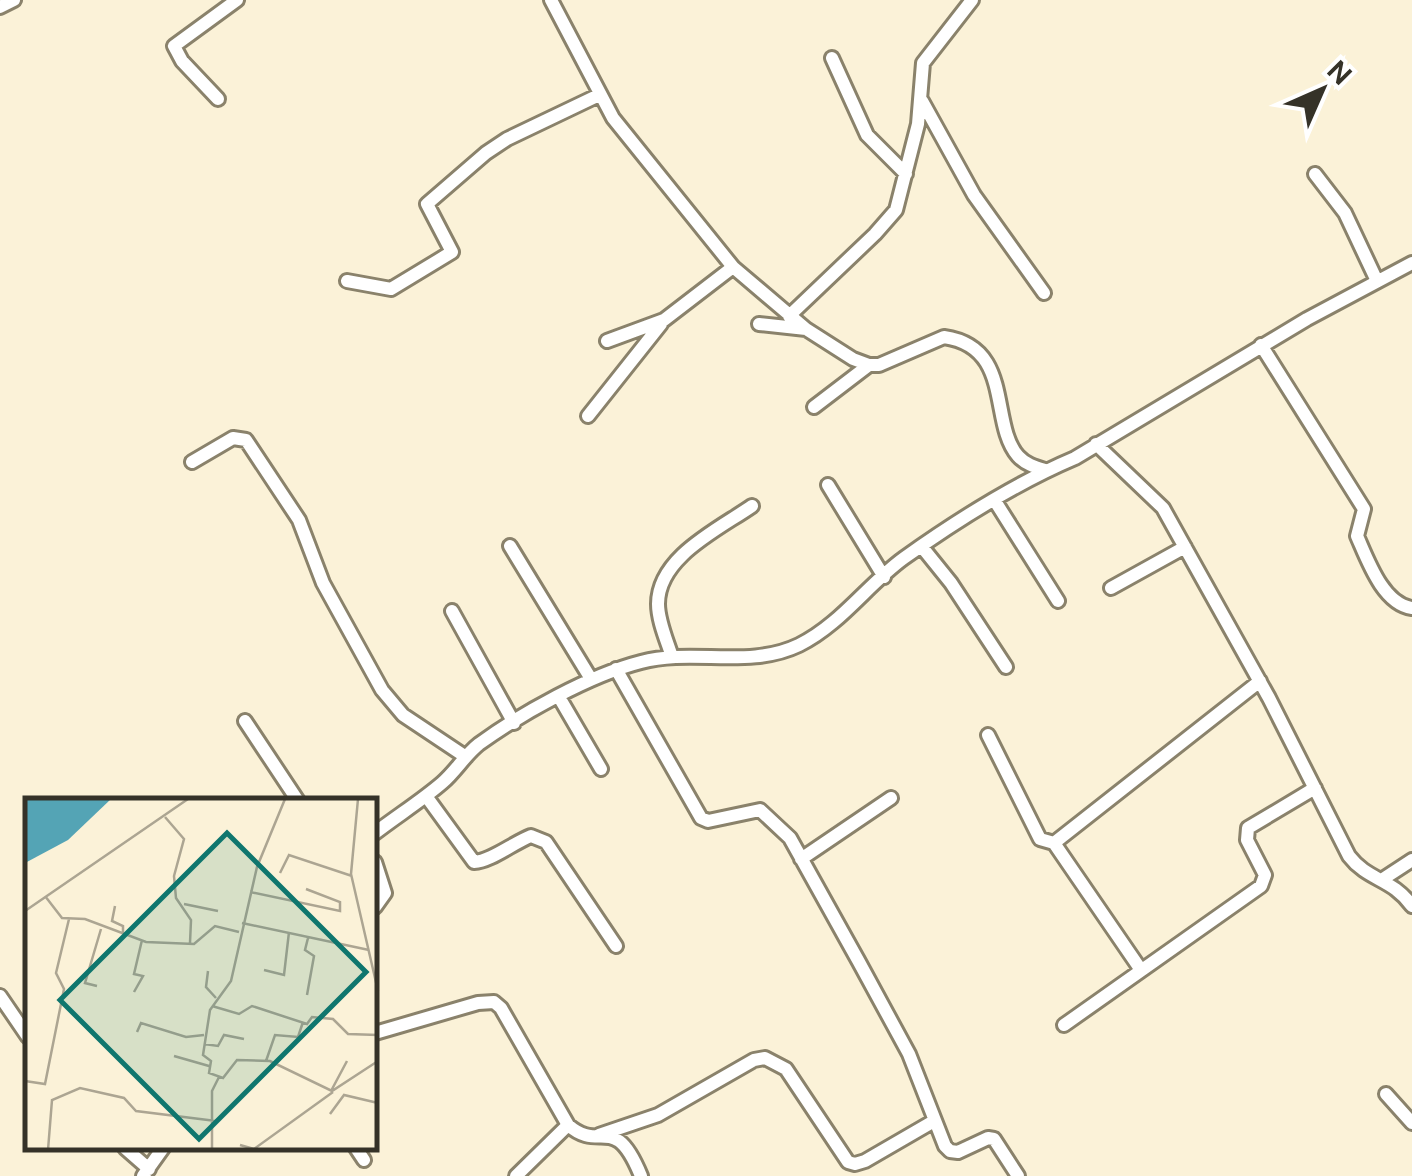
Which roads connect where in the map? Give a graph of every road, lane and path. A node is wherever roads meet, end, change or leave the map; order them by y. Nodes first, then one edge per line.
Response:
1 (14, 0) edge
2 (238, 0) edge
3 (551, 0) edge
4 (972, 0) edge
5 (0, 7) edge
6 (832, 58) dead end
7 (599, 94) junction
8 (218, 98) dead end
9 (922, 101) junction
10 (906, 174) junction
11 (1315, 174) dead end
12 (1412, 262) edge
13 (733, 268) junction
14 (347, 281) dead end
15 (1377, 281) junction
16 (1044, 293) dead end
17 (789, 316) junction
18 (664, 320) junction
19 (759, 324) dead end
20 (806, 329) junction
21 (607, 341) dead end
22 (1262, 346) junction
23 (869, 365) junction
24 (814, 407) dead end
25 (588, 416) dead end
26 (1096, 444) junction
27 (192, 462) dead end
28 (1045, 470) junction
29 (828, 485) dead end
30 (995, 501) junction
31 (752, 506) dead end
32 (510, 546) dead end
33 (1185, 546) junction
34 (922, 547) junction
35 (884, 577) junction
36 (1111, 588) dead end
37 (1058, 601) dead end
38 (1412, 608) edge
39 (452, 612) dead end
40 (672, 657) junction
41 (1006, 668) dead end
42 (616, 669) junction
43 (591, 679) junction
44 (1260, 682) junction
45 (559, 697) junction
46 (245, 721) dead end
47 (514, 723) junction
48 (988, 736) dead end
49 (466, 757) junction
50 (601, 769) dead end
51 (1314, 788) junction
52 (426, 796) junction
53 (296, 798) edge
54 (891, 798) dead end
55 (378, 830) edge
56 (1054, 843) junction
57 (801, 858) junction
58 (1412, 860) edge
59 (378, 871) edge
60 (1383, 879) junction
61 (378, 903) edge
62 (1412, 906) edge
63 (616, 946) dead end
64 (1141, 970) junction
65 (0, 996) edge
66 (1064, 1025) dead end
67 (25, 1033) edge
68 (378, 1033) edge
69 (1386, 1094) dead end
70 (934, 1121) junction
71 (1412, 1122) edge
72 (568, 1126) junction
73 (599, 1135) junction
74 (128, 1151) edge
75 (161, 1151) edge
76 (146, 1172) edge
77 (516, 1176) edge
78 (641, 1176) edge
79 (1018, 1176) edge

1 - 5 street
2 - 8 street
3 - 7 street
4 - 9 street
6 - 10 street
7 - 13 street
7 - 14 street
9 - 10 street
9 - 16 street
10 - 17 street
11 - 15 street
12 - 15 street
13 - 17 street
13 - 18 street
15 - 22 street
17 - 20 street
18 - 21 street
18 - 25 street
19 - 20 street
20 - 23 street
22 - 26 street
22 - 38 street
23 - 24 street
23 - 28 street
26 - 28 street
26 - 33 street
27 - 49 street
28 - 30 street
29 - 35 street
30 - 34 street
30 - 37 street
31 - 40 street
32 - 43 street
33 - 36 street
33 - 44 street
34 - 35 street
34 - 41 street
35 - 40 street
39 - 47 street
40 - 42 street
42 - 43 street
42 - 57 street
43 - 45 street
44 - 51 street
44 - 56 street
45 - 47 street
45 - 50 street
46 - 53 street
47 - 49 street
48 - 56 street
49 - 52 street
51 - 60 street
51 - 64 street
52 - 55 street
52 - 63 street
54 - 57 street
56 - 64 street
57 - 70 street
58 - 60 street
59 - 61 street
60 - 62 street
64 - 66 street
65 - 67 street
68 - 72 street
69 - 71 street
70 - 73 street
70 - 79 street
72 - 73 street
72 - 77 street
73 - 78 street
74 - 76 street
75 - 76 street

